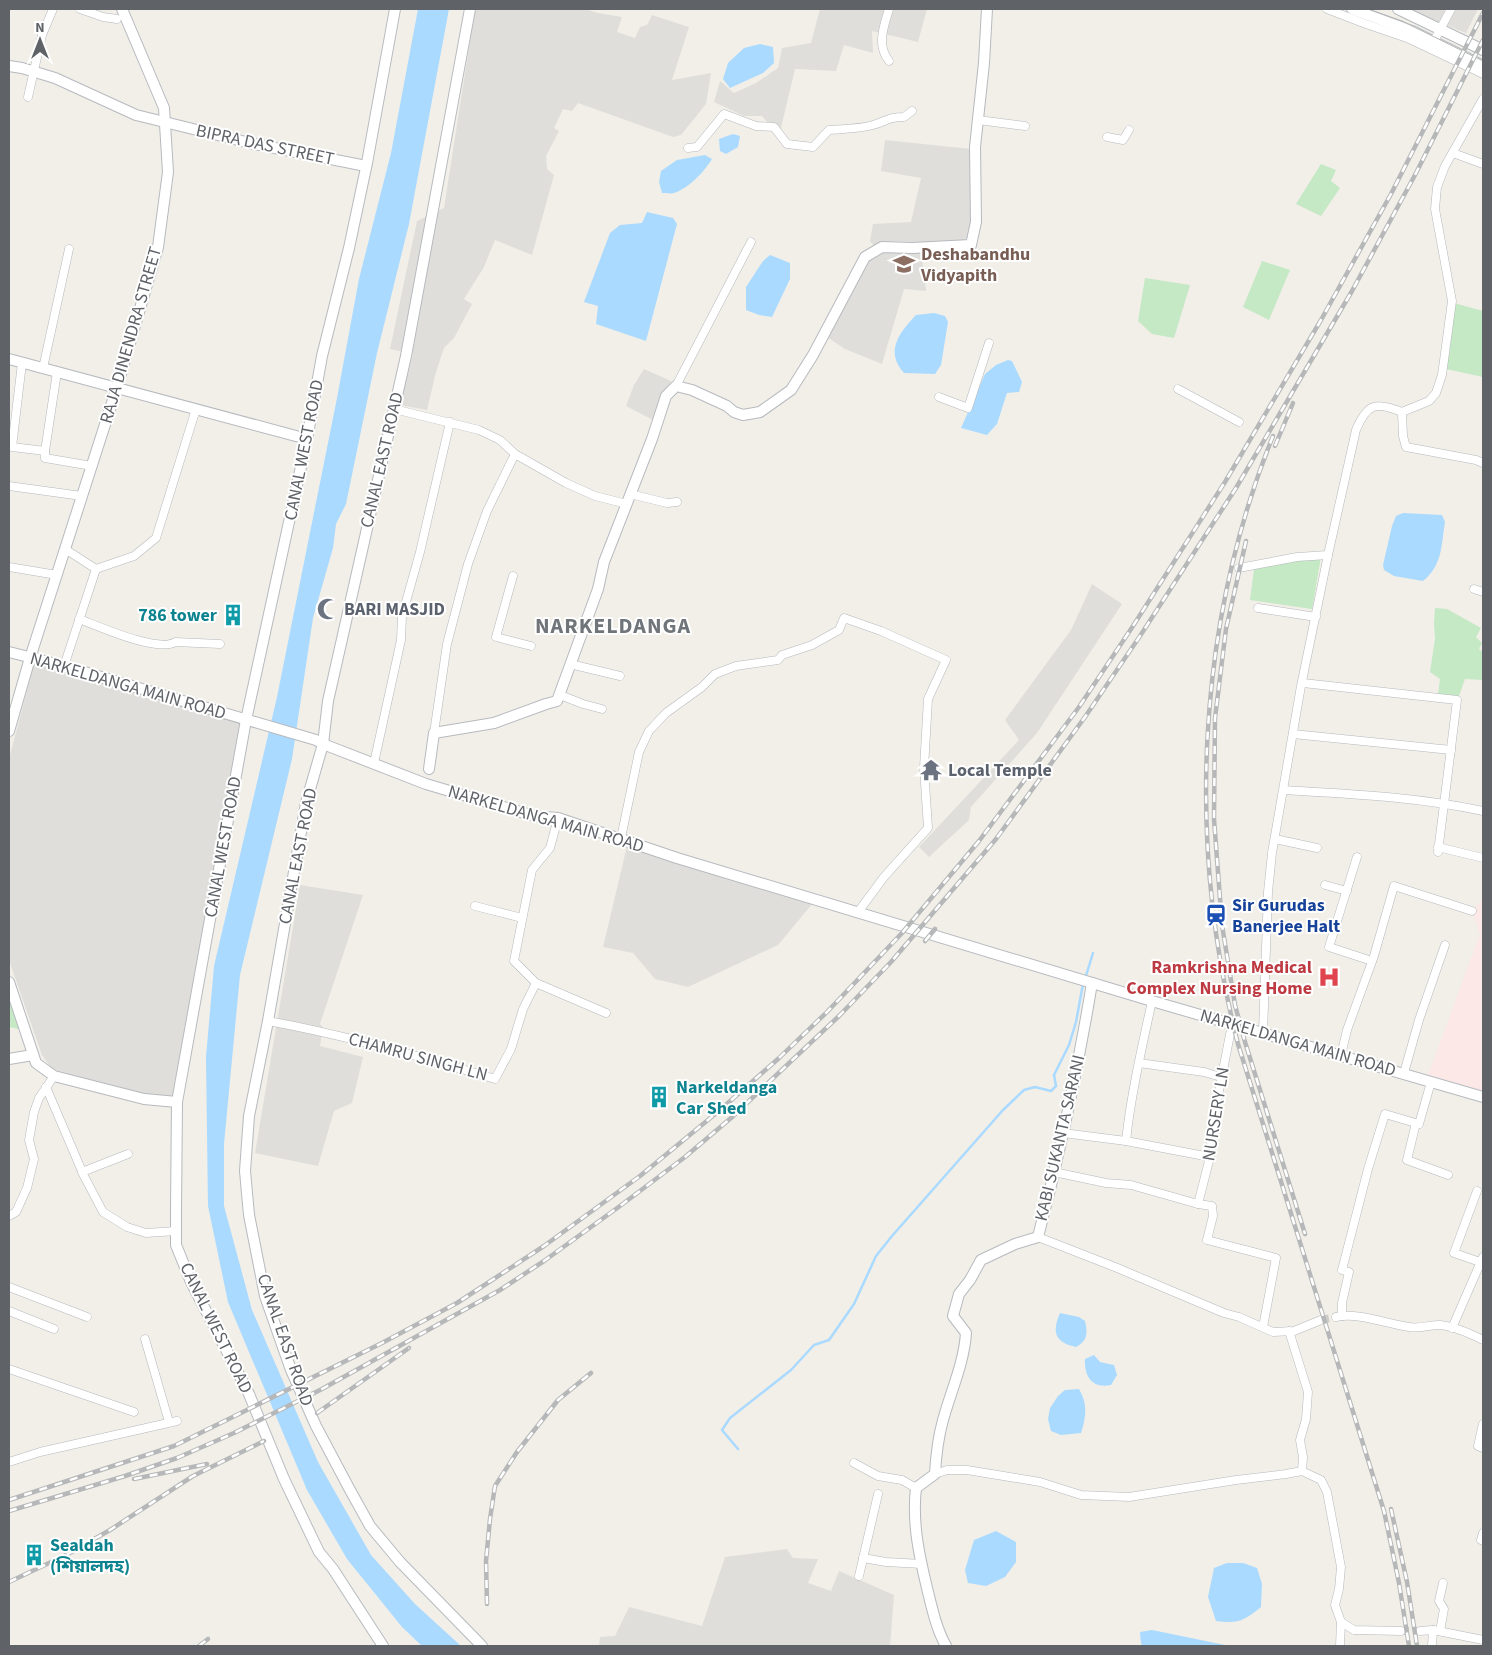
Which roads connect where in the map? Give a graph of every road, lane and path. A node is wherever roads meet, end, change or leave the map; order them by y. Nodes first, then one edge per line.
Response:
1 (53, 9) edge
2 (80, 9) edge
3 (122, 9) edge
4 (395, 9) edge
5 (470, 9) edge
6 (889, 9) edge
7 (987, 9) edge
8 (1327, 9) edge
9 (1352, 9) edge
10 (1402, 9) edge
11 (1452, 9) edge
12 (117, 19) dead end
13 (1441, 28) junction
14 (1434, 41) junction
15 (1483, 50) edge
16 (888, 61) dead end
17 (9, 66) edge
18 (1483, 66) edge
19 (33, 71) junction
20 (1483, 74) edge
21 (28, 97) dead end
22 (1483, 99) edge
23 (912, 111) dead end
24 (978, 120) junction
25 (164, 122) junction
26 (1025, 126) dead end
27 (1129, 130) dead end
28 (1107, 137) dead end
29 (688, 148) dead end
30 (1453, 153) junction
31 (1483, 164) edge
32 (366, 166) junction
33 (751, 242) dead end
34 (69, 249) dead end
35 (988, 343) dead end
36 (9, 359) edge
37 (22, 363) junction
38 (43, 368) junction
39 (57, 372) junction
40 (676, 386) junction
41 (116, 388) junction
42 (1178, 389) dead end
43 (939, 397) dead end
44 (196, 409) junction
45 (394, 409) junction
46 (1402, 412) junction
47 (450, 422) junction
48 (1239, 422) dead end
49 (307, 439) junction
50 (45, 451) junction
51 (515, 454) junction
52 (1483, 463) edge
53 (92, 466) junction
54 (9, 486) edge
55 (82, 496) junction
56 (628, 499) junction
57 (678, 502) dead end
58 (65, 549) junction
59 (1328, 555) junction
60 (9, 567) edge
61 (1239, 568) dead end
62 (96, 569) junction
63 (57, 575) junction
64 (513, 576) dead end
65 (1474, 589) dead end
66 (1483, 592) edge
67 (1258, 608) dead end
68 (1316, 616) junction
69 (79, 620) junction
70 (220, 644) dead end
71 (532, 646) dead end
72 (9, 652) edge
73 (30, 658) junction
74 (570, 664) junction
75 (64, 666) junction
76 (620, 676) dead end
77 (1302, 683) junction
78 (560, 695) junction
79 (602, 709) dead end
80 (246, 720) junction
81 (9, 729) edge
82 (434, 733) junction
83 (1293, 734) junction
84 (320, 742) junction
85 (1451, 750) junction
86 (374, 763) junction
87 (429, 769) dead end
88 (1284, 790) junction
89 (1444, 803) junction
90 (1483, 811) edge
91 (558, 818) junction
92 (621, 838) junction
93 (1275, 838) junction
94 (1317, 848) dead end
95 (1357, 857) dead end
96 (1483, 858) edge
97 (1325, 885) dead end
98 (1347, 891) junction
99 (474, 906) dead end
100 (1472, 911) dead end
101 (858, 912) junction
102 (522, 918) junction
103 (1445, 944) dead end
104 (1372, 961) junction
105 (9, 982) edge
106 (1092, 982) junction
107 (536, 983) junction
108 (1152, 1001) junction
109 (606, 1013) dead end
110 (268, 1021) junction
111 (1232, 1024) junction
112 (1263, 1033) junction
113 (33, 1055) junction
114 (1341, 1055) junction
115 (9, 1059) edge
116 (1139, 1063) junction
117 (1404, 1074) junction
118 (54, 1076) junction
119 (1221, 1076) junction
120 (1431, 1082) junction
121 (46, 1087) junction
122 (1483, 1097) edge
123 (177, 1102) junction
124 (1416, 1123) junction
125 (1063, 1133) junction
126 (1126, 1141) junction
127 (128, 1154) dead end
128 (1210, 1157) junction
129 (82, 1172) junction
130 (1054, 1172) junction
131 (1448, 1175) dead end
132 (1477, 1191) dead end
133 (1198, 1204) junction
134 (9, 1216) edge
135 (176, 1231) junction
136 (1038, 1237) junction
137 (1482, 1261) edge
138 (9, 1287) edge
139 (9, 1311) edge
140 (87, 1317) dead end
141 (1321, 1320) tunnel mouth
142 (1263, 1328) junction
143 (1452, 1328) junction
144 (54, 1329) dead end
145 (1288, 1331) junction
146 (1483, 1338) edge
147 (145, 1339) dead end
148 (9, 1369) edge
149 (134, 1412) dead end
150 (1483, 1424) edge
151 (1483, 1448) edge
152 (9, 1462) edge
153 (854, 1463) dead end
154 (1302, 1471) junction
155 (935, 1474) junction
156 (916, 1488) junction
157 (878, 1494) dead end
158 (1483, 1533) edge
159 (1483, 1541) edge
160 (863, 1558) junction
161 (922, 1564) junction
162 (859, 1576) dead end
163 (1443, 1583) dead end
164 (1341, 1622) junction
165 (1436, 1630) junction
166 (1401, 1631) tunnel mouth
167 (1420, 1631) tunnel mouth
168 (1483, 1640) edge
169 (384, 1646) edge
170 (482, 1646) edge
171 (946, 1646) edge
172 (1340, 1646) edge
173 (1432, 1646) edge

1 - 19 street
2 - 12 street
3 - 25 main road, RAJA DINENDRA STREET
4 - 32 main road, CANAL WEST ROAD
5 - 45 main road, CANAL EAST ROAD
6 - 16 street
7 - 24 main road
8 - 20 street
9 - 14 main road
10 - 13 main road
11 - 13 street
13 - 14 street
13 - 15 main road
14 - 18 main road
17 - 19 main road, BIPRA DAS STREET
19 - 21 street
19 - 25 main road, BIPRA DAS STREET
22 - 30 street
23 - 29 street
24 - 26 street
24 - 40 main road
25 - 32 main road, BIPRA DAS STREET
25 - 41 main road, RAJA DINENDRA STREET
27 - 28 street
30 - 31 street
30 - 46 street
32 - 49 main road, CANAL WEST ROAD
33 - 40 street
34 - 38 street
35 - 43 street
36 - 37 main road
37 - 38 main road
37 - 50 street
38 - 39 main road
39 - 41 main road
39 - 50 street
40 - 56 main road
41 - 44 main road
41 - 53 main road, RAJA DINENDRA STREET
42 - 48 street
44 - 49 main road
44 - 62 street
45 - 47 street
45 - 84 main road, CANAL EAST ROAD
46 - 52 street
46 - 59 street
47 - 51 street
47 - 86 street
49 - 80 main road, CANAL WEST ROAD
50 - 53 street
51 - 56 street
51 - 82 street
53 - 55 main road, RAJA DINENDRA STREET
54 - 55 street
55 - 58 main road, RAJA DINENDRA STREET
56 - 57 street
56 - 74 main road
58 - 62 street
58 - 63 main road, RAJA DINENDRA STREET
59 - 61 street
59 - 68 street
60 - 63 street
62 - 69 street
63 - 73 main road, RAJA DINENDRA STREET
64 - 71 street
65 - 66 street
67 - 68 street
68 - 77 street
69 - 70 street
69 - 75 street
72 - 73 main road, NARKELDANGA MAIN ROAD
73 - 75 main road, NARKELDANGA MAIN ROAD
73 - 81 main road, RAJA DINENDRA STREET
74 - 76 street
74 - 78 main road
75 - 80 main road, NARKELDANGA MAIN ROAD
77 - 83 street
77 - 85 street
78 - 79 street
78 - 82 main road
80 - 84 main road, NARKELDANGA MAIN ROAD
80 - 123 main road, CANAL WEST ROAD
82 - 87 main road
83 - 85 street
83 - 88 street
84 - 86 main road, NARKELDANGA MAIN ROAD
84 - 110 main road, CANAL EAST ROAD
85 - 89 street
86 - 91 main road, NARKELDANGA MAIN ROAD
88 - 89 street
88 - 93 street
89 - 90 street
89 - 96 street
91 - 92 main road, NARKELDANGA MAIN ROAD
91 - 102 street
92 - 101 main road, NARKELDANGA MAIN ROAD
92 - 101 street
93 - 94 street
93 - 112 street
95 - 98 street
97 - 98 street
98 - 104 street
99 - 102 street
100 - 104 street
101 - 106 main road, NARKELDANGA MAIN ROAD
102 - 107 street
103 - 117 street
104 - 114 street
105 - 113 main road
106 - 108 main road, NARKELDANGA MAIN ROAD
106 - 125 main road, KABI SUKANTA SARANI
107 - 109 street
107 - 110 street, CHAMRU SINGH LN
108 - 111 main road, NARKELDANGA MAIN ROAD
108 - 116 street
110 - 170 main road, CANAL EAST ROAD
111 - 112 main road, NARKELDANGA MAIN ROAD
111 - 119 street, NURSERY LN
112 - 114 main road, NARKELDANGA MAIN ROAD
113 - 115 main road
113 - 118 main road
114 - 117 main road, NARKELDANGA MAIN ROAD
116 - 119 street
116 - 126 street
117 - 120 main road, NARKELDANGA MAIN ROAD
118 - 121 street
118 - 123 main road
119 - 128 street, NURSERY LN
120 - 122 main road, NARKELDANGA MAIN ROAD
120 - 124 street
121 - 129 street
121 - 134 street
123 - 135 main road, CANAL WEST ROAD
124 - 131 street
124 - 143 street
125 - 126 street
125 - 130 main road, KABI SUKANTA SARANI
126 - 128 street
127 - 129 street
128 - 133 street, NURSERY LN
129 - 135 street
130 - 133 street
130 - 136 main road, KABI SUKANTA SARANI
132 - 137 street
133 - 142 street
135 - 169 main road, CANAL WEST ROAD
136 - 142 street
136 - 155 main road, KABI SUKANTA SARANI
137 - 143 street
138 - 140 street
139 - 144 street
141 - 145 street
142 - 145 street
143 - 146 street
145 - 154 street
147 - 152 street
148 - 149 street
150 - 151 street
153 - 156 street
154 - 155 street
154 - 164 street
155 - 156 main road
156 - 161 main road
157 - 160 street
158 - 159 street
160 - 161 street
160 - 162 street
161 - 171 main road
163 - 165 street
164 - 166 street
164 - 172 street
165 - 167 street
165 - 168 street
165 - 173 street

